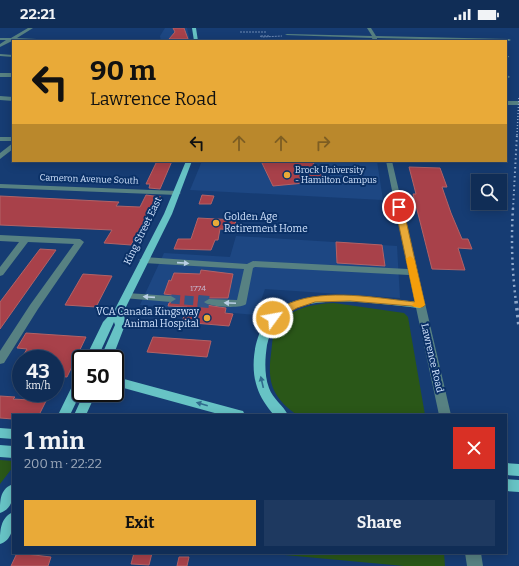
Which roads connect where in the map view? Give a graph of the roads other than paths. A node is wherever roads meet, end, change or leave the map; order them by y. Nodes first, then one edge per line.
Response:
1 (31, 28) edge
2 (194, 28) edge
3 (369, 28) edge
4 (287, 35) road end
5 (0, 39) edge
6 (12, 39) junction
7 (375, 39) edge
8 (43, 40) edge
9 (196, 40) edge
10 (509, 40) dead end
11 (0, 46) edge
12 (0, 56) edge
13 (12, 56) edge
14 (0, 75) edge
15 (12, 75) edge
16 (0, 98) edge
17 (12, 99) edge
18 (507, 103) edge
19 (519, 103) edge
20 (0, 139) edge
21 (12, 139) edge
22 (12, 146) edge
23 (0, 157) edge
24 (189, 162) edge
25 (389, 162) edge
26 (0, 186) edge
27 (177, 193) junction
28 (0, 238) edge
29 (26, 240) junction
30 (144, 260) junction
31 (249, 267) junction
32 (413, 272) junction
33 (0, 273) edge
34 (127, 296) junction
35 (171, 299) tunnel mouth
36 (209, 302) dead end
37 (420, 305) junction
38 (120, 311) junction
39 (95, 350) edge
40 (111, 350) edge
41 (0, 360) edge
42 (124, 384) edge
43 (72, 398) edge
44 (86, 402) edge
45 (64, 414) edge
46 (80, 414) edge
47 (235, 414) edge
48 (281, 414) edge
49 (445, 414) edge
50 (0, 433) edge
51 (12, 434) edge
52 (0, 451) edge
53 (12, 452) edge
54 (507, 469) edge
55 (519, 470) edge
56 (507, 485) edge
57 (519, 486) edge
58 (12, 520) edge
59 (12, 531) edge
60 (0, 537) edge
61 (0, 544) edge
62 (473, 554) edge
63 (475, 566) edge

1 - 6 street
2 - 9 main road
3 - 7 street
4 - 7 street
5 - 6 street
6 - 8 street
6 - 11 street
7 - 10 street
12 - 13 street
14 - 15 street
16 - 17 street
18 - 19 street
20 - 21 street
22 - 23 street
24 - 27 main road, King Street East
25 - 32 street, Lawrence Road
26 - 27 street, Cameron Avenue South
27 - 30 main road, King Street East
28 - 29 street
29 - 33 street
29 - 41 street
30 -> 31 street
30 - 34 main road, King Street East
31 - 32 street
31 -> 36 street
32 - 37 street, Lawrence Road
35 -> 34 street
34 - 38 main road, King Street East
48 -> 37 main road
37 - 49 street, Lawrence Road
38 - 39 main road, King Street East
38 - 40 main road, King Street East
47 -> 42 main road
43 - 45 main road
44 - 46 main road
50 - 51 main road
52 - 53 main road
54 - 55 main road
56 - 57 main road
58 - 60 main road
59 - 61 main road
62 - 63 street

